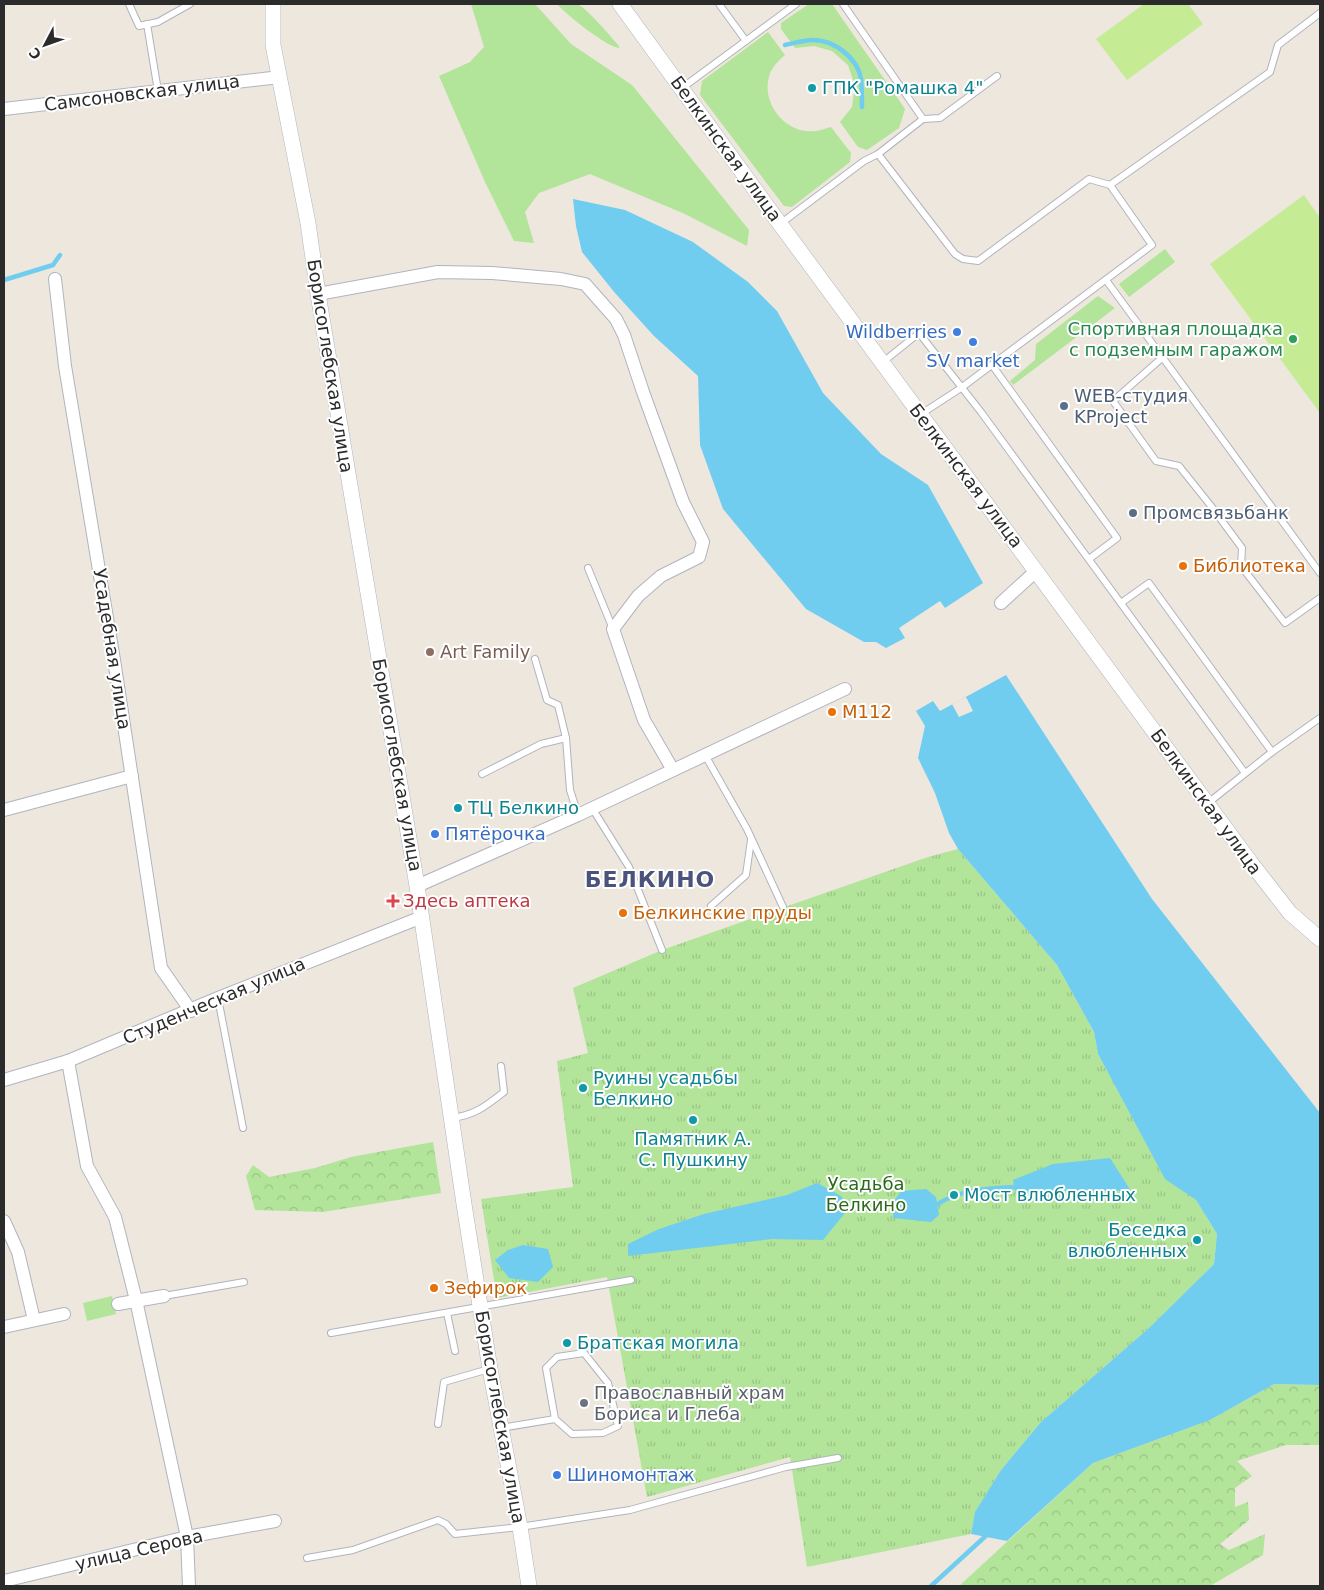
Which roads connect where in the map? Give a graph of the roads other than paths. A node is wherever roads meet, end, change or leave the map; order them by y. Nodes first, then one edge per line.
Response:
1 (129, 4) edge
2 (190, 4) edge
3 (273, 4) edge
4 (620, 4) edge
5 (719, 4) edge
6 (796, 4) edge
7 (843, 4) edge
8 (1320, 13) edge
9 (147, 24) junction
10 (746, 41) junction
11 (997, 76) dead end
12 (280, 77) junction
13 (682, 88) junction
14 (158, 91) junction
15 (4, 109) edge
16 (923, 119) junction
17 (878, 154) junction
18 (1110, 185) junction
19 (780, 224) junction
20 (55, 279) dead end
21 (1106, 280) junction
22 (318, 294) junction
23 (1163, 358) junction
24 (882, 362) junction
25 (992, 365) junction
26 (961, 388) junction
27 (920, 415) junction
28 (1089, 559) junction
29 (588, 568) dead end
30 (1036, 571) junction
31 (1320, 573) edge
32 (1320, 598) edge
33 (1001, 602) dead end
34 (1121, 603) junction
35 (613, 629) junction
36 (535, 659) dead end
37 (845, 689) dead end
38 (1320, 718) edge
39 (566, 738) junction
40 (1272, 752) junction
41 (705, 755) junction
42 (673, 770) junction
43 (1245, 773) junction
44 (482, 774) dead end
45 (132, 776) junction
46 (1207, 803) junction
47 (592, 808) junction
48 (4, 810) edge
49 (578, 815) junction
50 (751, 839) junction
51 (417, 886) junction
52 (710, 906) dead end
53 (783, 907) dead end
54 (422, 917) junction
55 (1320, 940) edge
56 (662, 950) dead end
57 (218, 998) junction
58 (190, 1011) junction
59 (68, 1061) junction
60 (501, 1066) dead end
61 (4, 1080) edge
62 (451, 1118) junction
63 (243, 1128) dead end
64 (4, 1222) edge
65 (631, 1280) dead end
66 (244, 1282) dead end
67 (164, 1296) joint
68 (136, 1300) junction
69 (118, 1304) dead end
70 (480, 1307) junction
71 (448, 1313) junction
72 (64, 1314) dead end
73 (34, 1320) junction
74 (4, 1327) edge
75 (331, 1333) dead end
76 (455, 1351) dead end
77 (490, 1369) junction
78 (555, 1418) junction
79 (438, 1424) dead end
80 (501, 1428) junction
81 (838, 1458) dead end
82 (275, 1522) dead end
83 (520, 1527) junction
84 (187, 1537) junction
85 (307, 1558) dead end
86 (4, 1581) edge
87 (189, 1586) edge
88 (529, 1586) edge

1 - 9 lane
2 - 9 lane
3 - 12 street, Борисоглебская улица
4 - 13 street, Белкинская улица
5 - 10 lane
6 - 10 lane
7 - 16 lane
8 - 18 lane
9 - 14 lane
10 - 13 lane
11 - 16 lane
12 - 14 street, Самсоновская улица
12 - 22 street, Борисоглебская улица
13 - 19 street, Белкинская улица
14 - 15 street, Самсоновская улица
16 - 17 lane
17 - 18 lane
17 - 19 lane
18 - 21 lane
19 - 24 street, Белкинская улица
20 - 45 street, Усадебная улица
21 - 23 lane
21 - 25 lane
22 - 35 street
22 - 51 street, Борисоглебская улица
23 - 31 lane
23 - 32 lane
24 - 26 lane
24 - 27 street, Белкинская улица
25 - 26 lane
25 - 28 lane
26 - 27 lane
26 - 28 lane
27 - 30 street, Белкинская улица
28 - 34 lane
29 - 35 lane
30 - 33 street
30 - 46 street, Белкинская улица
34 - 40 lane
34 - 43 lane
35 - 42 street
36 - 39 lane
37 - 41 street
38 - 40 lane
39 - 44 lane
39 - 49 lane
40 - 43 lane
41 - 42 street
41 - 50 lane
42 - 47 street
43 - 46 lane
45 - 48 street
45 - 58 street, Усадебная улица
46 - 55 street, Белкинская улица
47 - 49 street
47 - 56 lane
49 - 51 street
50 - 52 lane
50 - 53 lane
51 - 54 street, Борисоглебская улица
54 - 57 street, Студенческая улица
54 - 62 street, Борисоглебская улица
57 - 58 street, Студенческая улица
57 - 63 lane
58 - 59 street, Студенческая улица
59 - 61 street, Студенческая улица
59 - 68 street
60 - 62 lane
62 - 70 street, Борисоглебская улица
64 - 73 street
65 - 70 lane
66 - 67 lane
67 - 68 street
68 - 69 street
68 - 84 street
70 - 71 lane
70 - 77 street, Борисоглебская улица
71 - 75 lane
71 - 76 lane
72 - 73 street
73 - 74 street
77 - 79 lane
77 - 80 street, Борисоглебская улица
78 - 78 lane
78 - 80 lane
80 - 83 street, Борисоглебская улица
81 - 83 lane
82 - 84 street, улица Серова
83 - 85 lane
83 - 88 street, Борисоглебская улица
84 - 86 street, улица Серова
84 - 87 street

